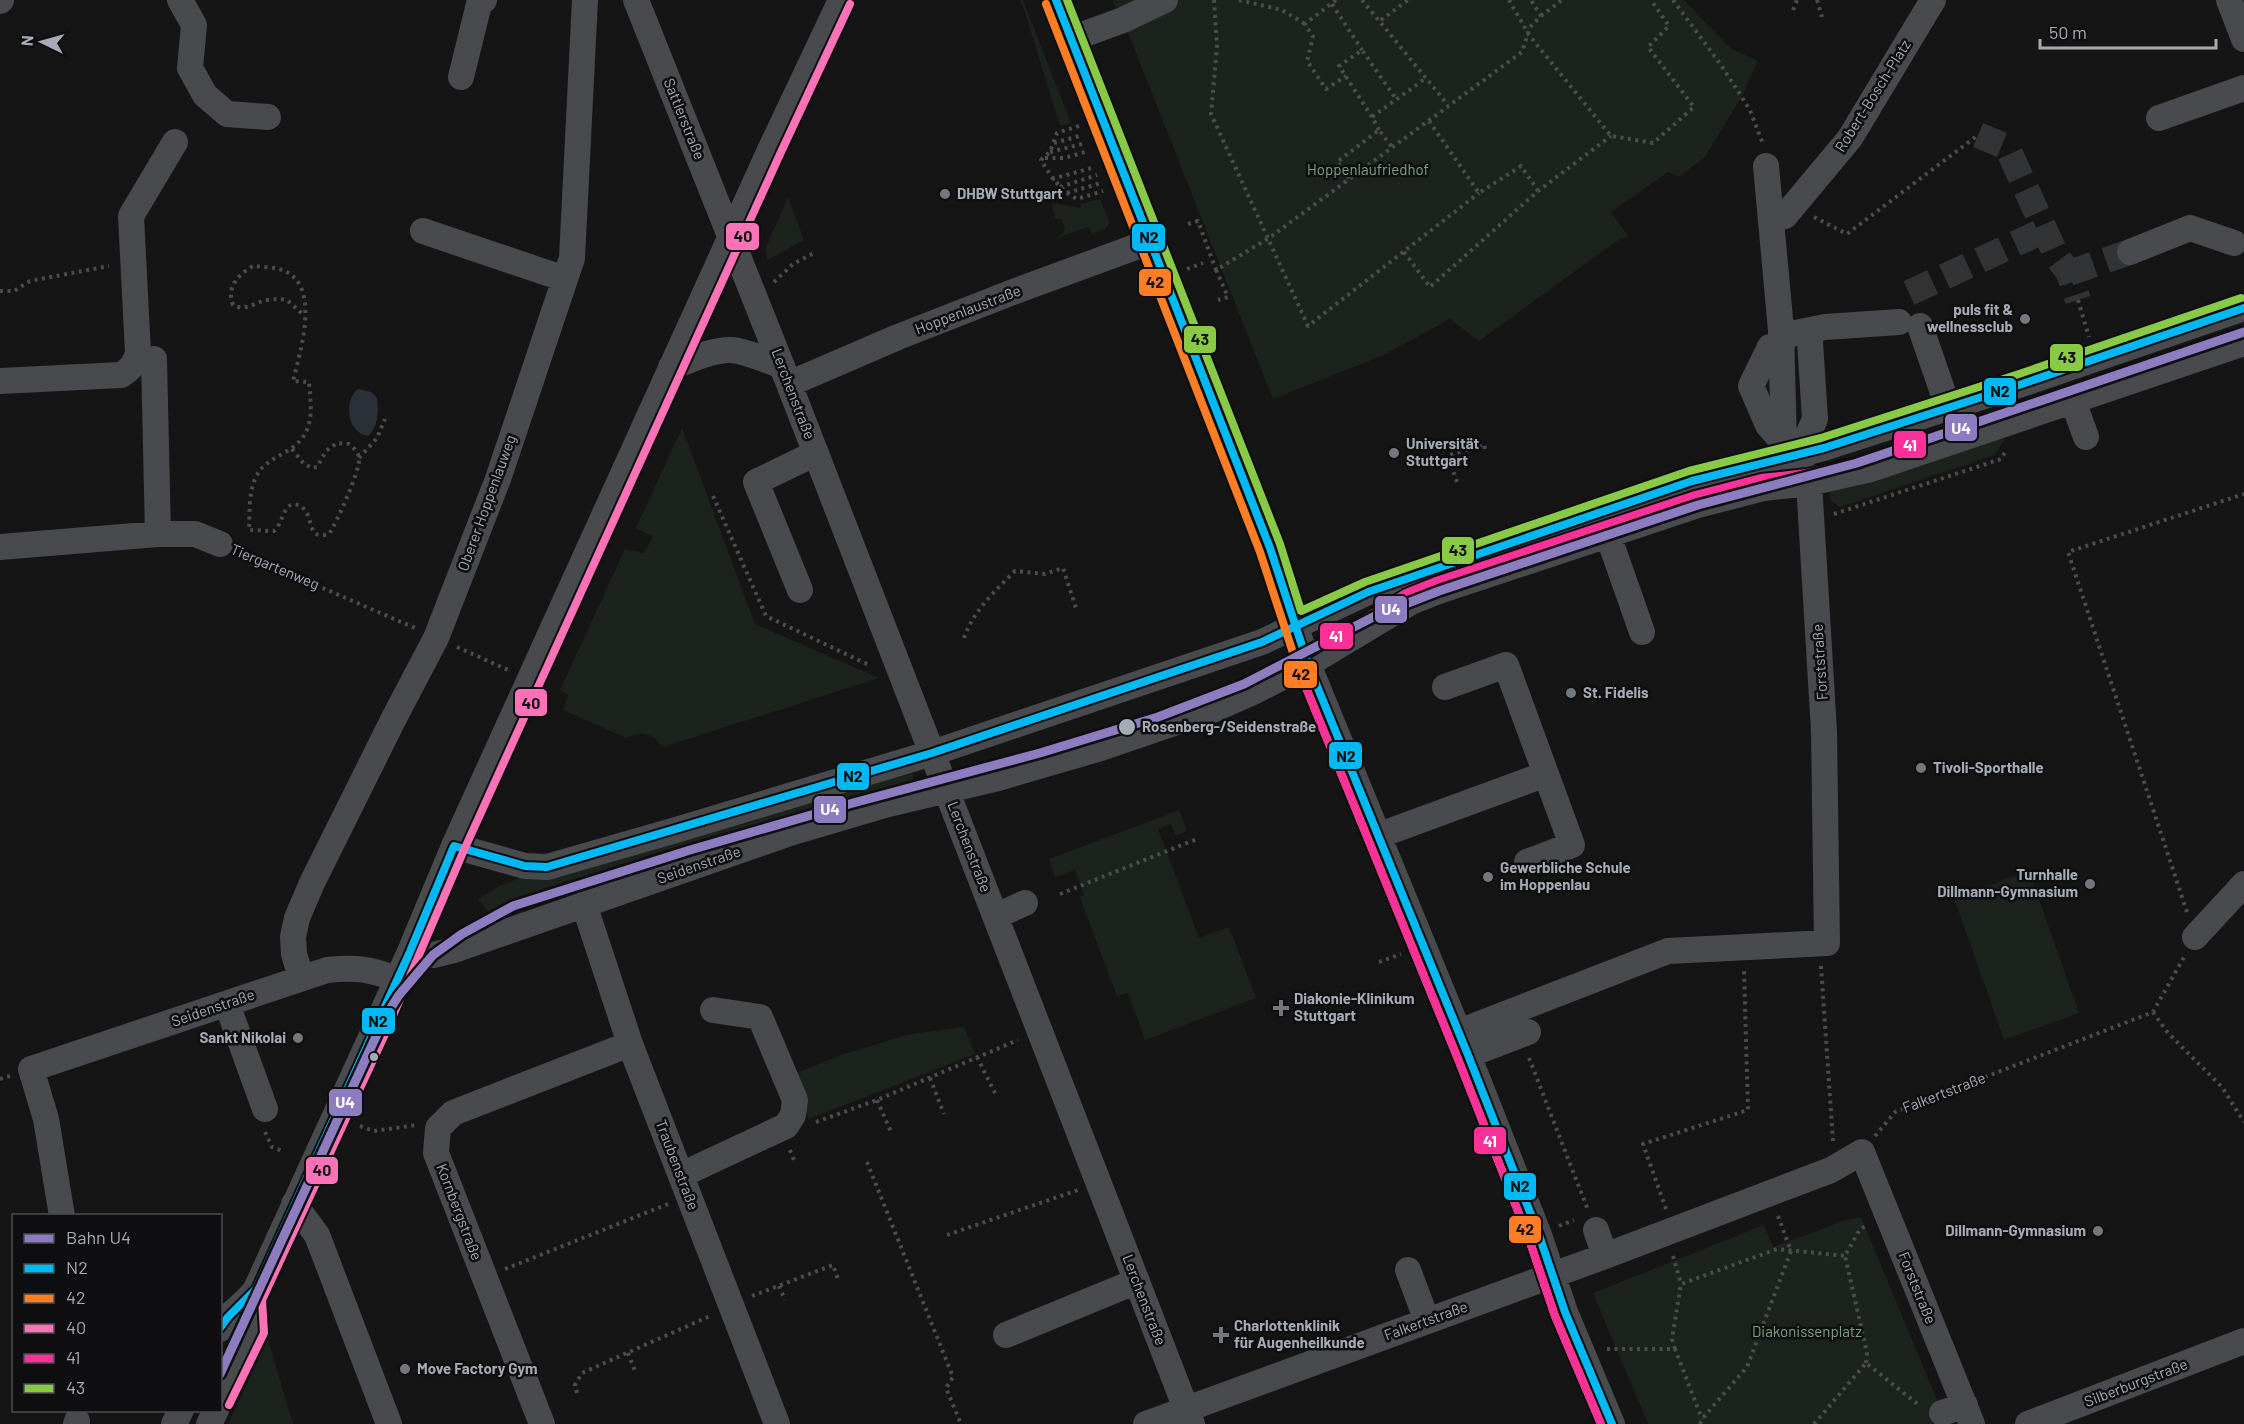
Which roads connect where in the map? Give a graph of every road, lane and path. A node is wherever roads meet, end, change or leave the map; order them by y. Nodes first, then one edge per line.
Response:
1 (180, 0) edge
2 (484, 0) edge
3 (585, 0) edge
4 (636, 0) edge
5 (841, 0) edge
6 (1056, 0) edge
7 (1165, 0) edge
8 (1214, 0) edge
9 (1239, 0) edge
10 (1336, 0) edge
11 (1362, 0) edge
12 (1408, 0) edge
13 (1509, 0) edge
14 (1531, 0) edge
15 (1562, 0) edge
16 (1651, 0) edge
17 (1673, 0) edge
18 (1797, 0) edge
19 (1817, 0) edge
20 (1933, 0) edge
21 (2229, 0) edge
22 (1332, 3) junction
23 (1793, 10) dead end
24 (1541, 16) junction
25 (1822, 17) dead end
26 (1381, 20) junction
27 (1305, 24) junction
28 (1528, 35) junction
29 (1071, 39) junction
30 (2244, 39) edge
31 (1362, 50) junction
32 (1346, 76) junction
33 (461, 77) dead end
34 (1426, 78) junction
35 (2244, 88) edge
36 (1396, 99) junction
37 (1448, 105) junction
38 (268, 117) dead end
39 (1372, 117) junction
40 (2158, 118) dead end
41 (1429, 121) junction
42 (1079, 126) dead end
43 (1379, 130) junction
44 (1083, 135) dead end
45 (1978, 135) dead end
46 (1611, 136) junction
47 (175, 142) dead end
48 (1054, 143) junction
49 (1086, 143) dead end
50 (1392, 147) junction
51 (1088, 151) dead end
52 (1050, 152) junction
53 (1043, 158) junction
54 (1766, 166) joint
55 (1095, 167) dead end
56 (1097, 175) dead end
57 (1349, 178) junction
58 (1052, 179) junction
59 (1101, 183) dead end
60 (1060, 187) junction
61 (1103, 191) dead end
62 (1538, 191) junction
63 (1066, 193) junction
64 (1479, 193) junction
65 (1789, 212) joint
66 (1188, 224) dead end
67 (423, 231) dead end
68 (731, 237) junction
69 (1269, 238) junction
70 (1149, 242) junction
71 (2234, 243) dead end
72 (1404, 252) junction
73 (2130, 252) tunnel mouth
74 (814, 253) dead end
75 (133, 261) junction
76 (1216, 270) junction
77 (565, 279) junction
78 (773, 283) dead end
79 (0, 291) edge
80 (1218, 300) dead end
81 (2078, 300) tunnel mouth
82 (2244, 308) edge
83 (305, 316) junction
84 (1782, 341) junction
85 (1810, 342) dead end
86 (2244, 343) edge
87 (2092, 344) dead end
88 (154, 359) dead end
89 (672, 367) junction
90 (786, 375) junction
91 (0, 381) edge
92 (2022, 384) junction
93 (2073, 401) junction
94 (1948, 407) junction
95 (2031, 415) junction
96 (385, 419) dead end
97 (2086, 437) dead end
98 (292, 449) junction
99 (1485, 449) dead end
100 (1790, 449) junction
101 (816, 453) junction
102 (359, 458) junction
103 (1457, 482) dead end
104 (1809, 483) junction
105 (2244, 494) edge
106 (158, 534) junction
107 (1608, 535) junction
108 (220, 544) joint
109 (0, 547) edge
110 (800, 590) dead end
111 (1076, 608) dead end
112 (390, 616) dead end
113 (1295, 626) junction
114 (1642, 632) dead end
115 (964, 638) dead end
116 (465, 651) dead end
117 (1308, 664) junction
118 (530, 680) junction
119 (1444, 687) dead end
120 (932, 753) junction
121 (1546, 774) junction
122 (947, 791) junction
123 (1380, 835) junction
124 (1197, 839) dead end
125 (454, 846) junction
126 (1527, 862) dead end
127 (2244, 884) edge
128 (1059, 894) dead end
129 (1025, 903) dead end
130 (584, 904) junction
131 (996, 916) junction
132 (2196, 937) junction
133 (409, 954) junction
134 (1824, 954) junction
135 (1810, 966) dead end
136 (1755, 969) dead end
137 (301, 977) junction
138 (397, 979) junction
139 (227, 1005) junction
140 (713, 1010) dead end
141 (2153, 1012) junction
142 (1040, 1032) junction
143 (1528, 1043) joint
144 (630, 1044) junction
145 (1464, 1044) junction
146 (977, 1057) junction
147 (930, 1078) junction
148 (996, 1095) dead end
149 (877, 1100) junction
150 (265, 1109) dead end
151 (944, 1114) dead end
152 (2244, 1122) edge
153 (412, 1125) dead end
154 (360, 1126) dead end
155 (786, 1126) junction
156 (892, 1134) dead end
157 (1862, 1152) junction
158 (867, 1162) dead end
159 (1838, 1166) junction
160 (681, 1175) junction
161 (1099, 1183) junction
162 (1769, 1193) junction
163 (668, 1203) dead end
164 (294, 1204) junction
165 (62, 1214) edge
166 (1888, 1216) junction
167 (1592, 1221) joint
168 (1673, 1230) junction
169 (947, 1235) dead end
170 (1791, 1251) junction
171 (1605, 1256) junction
172 (1845, 1256) junction
173 (1408, 1270) dead end
174 (1561, 1272) junction
175 (484, 1277) junction
176 (837, 1279) dead end
177 (1137, 1281) junction
178 (779, 1286) junction
179 (250, 1298) junction
180 (784, 1300) dead end
181 (722, 1310) junction
182 (1427, 1321) junction
183 (222, 1325) edge
184 (1006, 1335) dead end
185 (2244, 1341) edge
186 (1606, 1349) dead end
187 (1675, 1349) junction
188 (627, 1353) junction
189 (1866, 1363) junction
190 (635, 1371) dead end
191 (577, 1393) dead end
192 (222, 1396) edge
193 (1950, 1412) edge
194 (1190, 1417) edge
195 (1701, 1422) edge
196 (389, 1424) edge
197 (542, 1424) edge
198 (777, 1424) edge
199 (961, 1424) edge
200 (1146, 1424) edge
201 (1612, 1424) edge
202 (1814, 1424) edge
203 (2028, 1424) edge

1 - 38 street
2 - 33 street
3 - 77 street, Oberer Hoppenlauweg
4 - 68 street, Sattlerstraße
5 - 68 street
6 - 29 street
7 - 29 street
8 - 69 path
9 - 27 path
10 - 22 path
11 - 26 path
12 - 26 path
13 - 28 path
14 - 24 path
15 - 24 path
16 - 46 path
17 - 54 path
18 - 23 path
19 - 25 path
20 - 65 street, Robert-Bosch-Platz
21 - 30 street
22 - 27 path
22 - 31 path
24 - 28 path
26 - 34 path
27 - 32 path
28 - 37 path
28 - 46 path
29 - 70 street
31 - 32 path
31 - 36 path
32 - 39 path
34 - 36 path
34 - 37 path
35 - 40 street
36 - 39 path
37 - 41 path
39 - 43 path
41 - 50 path
41 - 64 path
42 - 48 path
43 - 50 path
43 - 57 path
44 - 48 path
45 - 65 path
46 - 62 path
47 - 75 street
48 - 52 path
49 - 52 path
50 - 57 path
51 - 53 path
52 - 53 path
53 - 58 path
54 - 84 street
55 - 58 path
56 - 60 path
57 - 69 path
58 - 60 path
59 - 63 path
60 - 63 path
61 - 63 path
62 - 64 path
62 - 72 path
64 - 72 path
66 - 76 path
67 - 77 street
68 - 89 street
68 - 90 street, Lerchenstraße
69 - 72 path
69 - 76 path
70 - 90 street, Hoppenlaustraße
70 - 113 street
71 - 73 street
74 - 78 path
75 - 79 path
75 - 91 street
76 - 80 path
77 - 137 street, Oberer Hoppenlauweg
81 - 87 path
82 - 92 street
83 - 83 path
83 - 98 path
84 - 94 street
84 - 100 street, Forststraße
85 - 100 street
86 - 93 street, Seidenstraße
88 - 106 street
89 - 90 street
89 - 118 street
90 - 101 street, Lerchenstraße
92 - 94 street
92 - 95 street
93 - 95 street, Seidenstraße
93 - 97 street
94 - 100 street
95 - 104 street, Seidenstraße
96 - 102 path
98 - 102 path
98 - 102 path
99 - 103 path
100 - 104 street, Forststraße
100 - 113 street
101 - 110 street
101 - 120 street, Lerchenstraße
104 - 107 street, Seidenstraße
104 - 134 street, Forststraße
105 - 132 path
106 - 108 street, Tiergartenweg
106 - 109 street, Tiergartenweg
107 - 114 street
107 - 117 street, Seidenstraße
108 - 112 path, Tiergartenweg
111 - 115 path
113 - 117 street
113 - 120 street
116 - 118 path
117 - 122 street, Seidenstraße
117 - 123 street
118 - 125 street
119 - 121 street
120 - 122 street, Lerchenstraße
120 - 125 street
121 - 123 street
121 - 126 street
122 - 130 street, Seidenstraße
122 - 131 street, Lerchenstraße
123 - 145 street
124 - 128 path
125 - 133 street
127 - 132 street
129 - 131 street
130 - 133 street, Seidenstraße
130 - 144 street, Traubenstraße
131 - 142 street, Lerchenstraße
132 - 141 path
133 - 138 street
134 - 135 path
134 - 145 street
134 - 159 path
136 - 168 path
137 - 138 street, Seidenstraße
137 - 139 street, Seidenstraße
138 - 164 street
139 - 150 street
139 - 165 street, Seidenstraße
140 - 155 street
141 - 152 path
141 - 157 path, Falkertstraße
142 - 146 path
142 - 161 street, Lerchenstraße
143 - 145 street
143 - 167 path
144 - 160 street, Traubenstraße
144 - 175 street, Kornbergstraße
145 - 174 street
146 - 147 path
146 - 148 path
147 - 149 path
147 - 151 path
149 - 155 path
149 - 156 path
153 - 154 path
155 - 160 street
157 - 159 street, Falkertstraße
157 - 166 street, Forststraße
158 - 199 path
159 - 162 street, Falkertstraße
160 - 181 street, Traubenstraße
161 - 169 path
161 - 177 street, Lerchenstraße
162 - 168 street, Falkertstraße
162 - 170 path
163 - 175 path
164 - 179 street
164 - 196 street
166 - 172 path
166 - 193 street, Forststraße
167 - 171 street
168 - 171 street, Falkertstraße
170 - 172 path
170 - 187 path
170 - 195 path
171 - 174 street, Falkertstraße
172 - 189 path
173 - 182 street
174 - 182 street, Falkertstraße
174 - 201 street
175 - 197 street, Kornbergstraße
176 - 178 path
177 - 184 street
177 - 194 street, Lerchenstraße
178 - 180 path
178 - 181 path
179 - 183 street
179 - 192 street
181 - 188 path
181 - 198 street, Traubenstraße
182 - 194 street, Falkertstraße
185 - 203 street, Silberburgstraße
186 - 187 path
187 - 195 path
188 - 190 path
188 - 191 path
189 - 193 path
189 - 202 path
194 - 200 street, Falkertstraße

